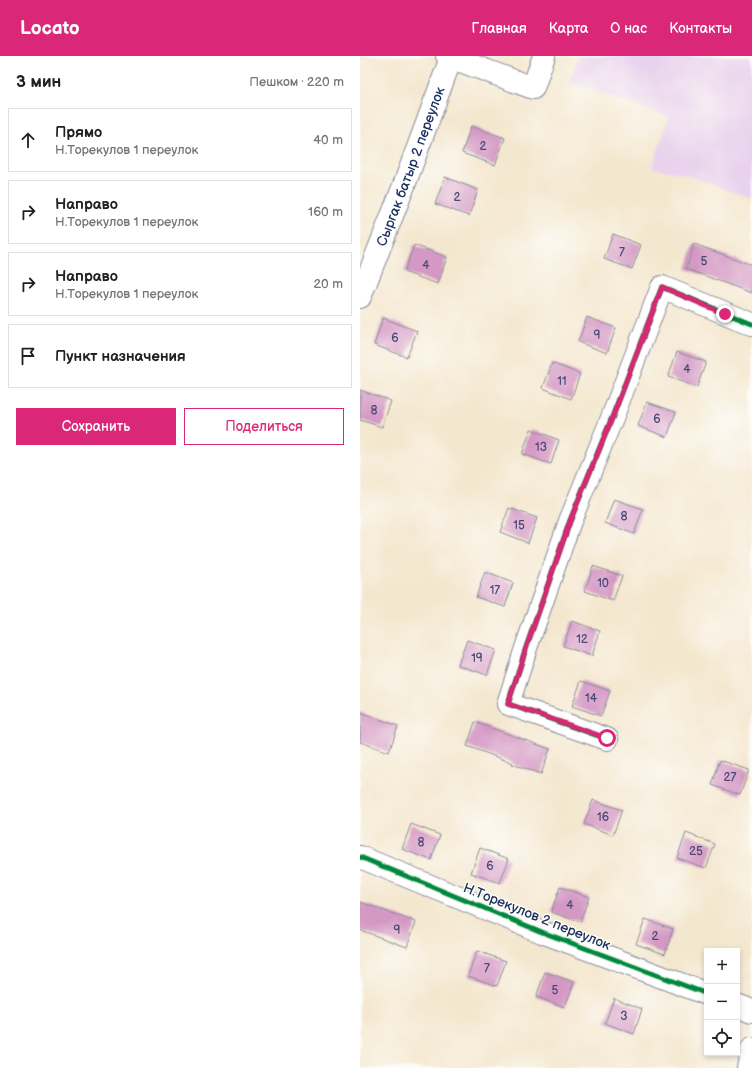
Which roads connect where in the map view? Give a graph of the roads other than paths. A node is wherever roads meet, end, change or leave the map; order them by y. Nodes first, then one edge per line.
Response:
1 (544, 56) edge
2 (449, 57) edge
3 (360, 297) edge
4 (752, 324) edge
5 (607, 738) dead end
6 (360, 857) edge
7 (704, 993) edge
8 (740, 1006) edge
9 (752, 1011) edge
10 (752, 1049) edge
11 (748, 1068) edge

1 - 2 street
2 - 3 street, Сыргак батыр 2 переулок
4 - 5 street
6 - 7 street, Н.Торекулов 2 переулок
8 - 9 street
10 - 11 street

